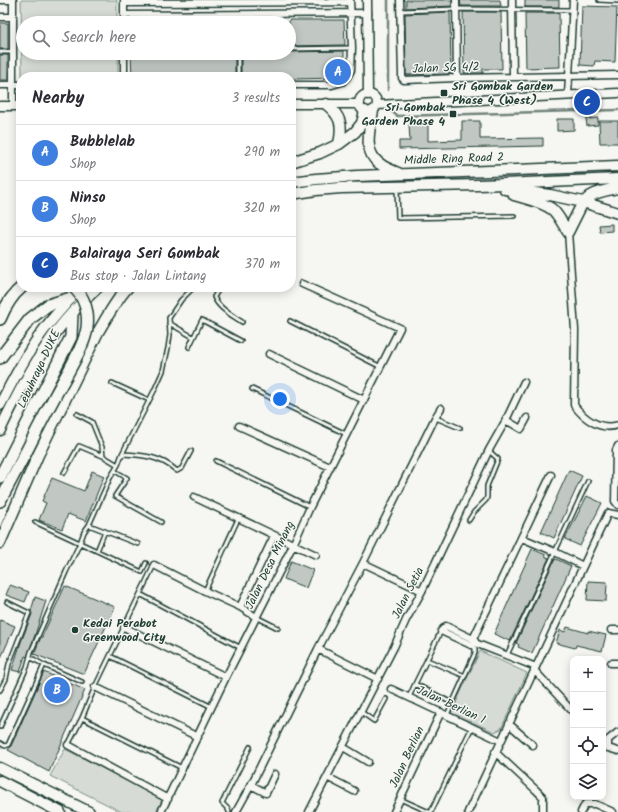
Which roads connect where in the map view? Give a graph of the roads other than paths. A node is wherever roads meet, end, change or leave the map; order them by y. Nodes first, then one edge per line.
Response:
1 (0, 0) edge
2 (13, 0) edge
3 (368, 0) edge
4 (400, 0) edge
5 (456, 0) edge
6 (512, 0) edge
7 (573, 0) edge
8 (599, 0) edge
9 (174, 1) edge
10 (209, 1) edge
11 (282, 1) edge
12 (315, 1) edge
13 (350, 1) edge
14 (618, 1) edge
15 (124, 2) edge
16 (142, 2) edge
17 (232, 2) junction
18 (456, 9) junction
19 (512, 9) junction
20 (572, 10) junction
21 (401, 11) junction
22 (351, 13) junction
23 (368, 13) junction
24 (235, 14) junction
25 (124, 15) joint
26 (0, 17) edge
27 (13, 17) junction
28 (352, 48) junction
29 (296, 49) edge
30 (0, 52) edge
31 (13, 52) junction
32 (124, 60) edge
33 (238, 60) edge
34 (124, 72) edge
35 (238, 72) edge
36 (618, 75) edge
37 (569, 76) junction
38 (513, 77) junction
39 (457, 78) junction
40 (0, 85) edge
41 (13, 85) junction
42 (296, 85) edge
43 (618, 93) edge
44 (368, 95) junction
45 (568, 96) junction
46 (16, 101) edge
47 (296, 104) edge
48 (326, 104) junction
49 (0, 106) edge
50 (16, 106) edge
51 (369, 108) junction
52 (339, 144) junction
53 (296, 160) edge
54 (618, 166) edge
55 (400, 174) junction
56 (618, 180) edge
57 (296, 182) edge
58 (479, 185) junction
59 (397, 186) junction
60 (618, 188) edge
61 (296, 193) edge
62 (583, 202) junction
63 (618, 213) edge
64 (514, 216) dead end
65 (568, 232) junction
66 (302, 284) dead end
67 (16, 292) edge
68 (72, 292) edge
69 (78, 292) edge
70 (93, 292) edge
71 (124, 292) edge
72 (189, 292) edge
73 (217, 292) edge
74 (72, 314) junction
75 (0, 319) edge
76 (290, 321) dead end
77 (242, 322) dead end
78 (169, 323) junction
79 (193, 337) junction
80 (241, 341) dead end
81 (189, 346) dead end
82 (269, 354) dead end
83 (0, 358) edge
84 (381, 367) junction
85 (524, 382) dead end
86 (112, 383) dead end
87 (252, 389) dead end
88 (149, 400) junction
89 (364, 400) junction
90 (0, 405) edge
91 (441, 408) dead end
92 (77, 414) dead end
93 (435, 418) junction
94 (527, 418) dead end
95 (506, 420) junction
96 (618, 425) edge
97 (239, 426) dead end
98 (460, 428) dead end
99 (0, 430) edge
100 (346, 434) junction
101 (618, 446) edge
102 (489, 450) junction
103 (191, 451) dead end
104 (122, 454) junction
105 (103, 456) junction
106 (216, 462) dead end
107 (118, 465) junction
108 (330, 467) junction
109 (115, 471) junction
110 (64, 473) dead end
111 (551, 475) dead end
112 (0, 477) edge
113 (588, 480) dead end
114 (194, 497) dead end
115 (0, 501) edge
116 (618, 505) edge
117 (310, 507) junction
118 (618, 515) edge
119 (238, 519) junction
120 (469, 520) dead end
121 (35, 522) dead end
122 (161, 522) dead end
123 (89, 525) junction
124 (105, 531) junction
125 (274, 536) junction
126 (522, 538) junction
127 (0, 543) edge
128 (80, 543) junction
129 (138, 544) dead end
130 (293, 545) junction
131 (97, 551) junction
132 (555, 552) junction
133 (316, 555) dead end
134 (363, 563) junction
135 (146, 564) dead end
136 (154, 565) joint
137 (583, 566) junction
138 (205, 591) junction
139 (422, 591) junction
140 (140, 594) junction
141 (7, 602) dead end
142 (240, 607) junction
143 (256, 617) junction
144 (124, 627) junction
145 (278, 628) dead end
146 (441, 632) junction
147 (474, 642) junction
148 (241, 648) junction
149 (318, 649) junction
150 (507, 655) junction
151 (110, 656) junction
152 (30, 657) junction
153 (427, 660) junction
154 (44, 666) junction
155 (535, 668) junction
156 (465, 676) junction
157 (226, 677) junction
158 (378, 679) junction
159 (82, 682) dead end
160 (415, 684) junction
161 (95, 687) junction
162 (391, 689) dead end
163 (0, 690) edge
164 (409, 697) junction
165 (386, 699) dead end
166 (452, 703) junction
167 (212, 707) junction
168 (570, 709) edge
169 (361, 712) junction
170 (444, 714) junction
171 (82, 718) junction
172 (509, 724) junction
173 (0, 727) edge
174 (472, 727) junction
175 (618, 732) edge
176 (198, 737) junction
177 (501, 740) junction
178 (0, 743) edge
179 (68, 745) joint
180 (533, 745) dead end
181 (343, 746) junction
182 (606, 746) edge
183 (250, 747) dead end
184 (618, 751) edge
185 (495, 752) junction
186 (368, 762) dead end
187 (0, 768) edge
188 (182, 768) junction
189 (275, 774) dead end
190 (327, 777) junction
191 (0, 782) edge
192 (250, 785) junction
193 (354, 791) dead end
194 (168, 799) junction
195 (400, 799) junction
196 (60, 812) edge
197 (89, 812) edge
198 (161, 812) edge
199 (229, 812) edge
200 (236, 812) edge
201 (309, 812) edge
202 (394, 812) edge
203 (430, 812) edge
204 (468, 812) edge
205 (543, 812) edge
206 (581, 812) edge
207 (613, 812) edge

1 - 2 street
2 - 27 street
3 - 23 street
4 - 21 street, Jalan SG 4/2
5 - 18 street
6 - 19 street
7 - 20 street
8 - 14 lane
9 - 10 street
9 - 16 street
10 - 17 street
11 - 12 street
11 - 17 street
12 - 13 street
13 - 22 street
15 - 16 street
15 - 25 street
17 - 24 street
18 - 19 lane
18 - 21 lane
18 - 39 street
19 - 20 lane
19 - 38 street
20 - 37 street
21 - 39 street, Jalan SG 4/2
22 - 23 street
22 - 24 street
22 - 28 street
23 - 44 street
24 - 25 street
26 - 27 street
27 - 31 street
28 - 29 lane
28 - 42 street
30 - 31 lane
31 - 41 street
32 - 34 street
33 - 35 lane
36 - 37 street, Jalan SG 4/2
37 - 38 street, Jalan SG 4/2
37 - 45 street
38 - 39 street, Jalan SG 4/2
40 - 41 street
41 - 46 street
43 - 45 street
44 - 51 street
44 - 51 street
45 - 51 street
47 - 48 street
48 - 51 street
48 - 52 main road
49 - 50 street
51 - 52 main road
51 - 55 main road
52 - 53 main road
54 - 55 main road, Middle Ring Road 2
55 - 57 main road, Middle Ring Road 2
56 - 58 main road
58 - 59 main road
58 - 62 main road
58 - 65 main road
59 - 61 main road
59 - 64 lane
60 - 62 main road
62 - 63 main road
62 - 65 main road
65 - 96 street
66 - 84 street, Jalan Desa Minang
67 - 75 highway
68 - 83 highway
68 - 90 main road
69 - 115 highway, bridge
70 - 74 main road
71 - 127 main road
72 - 78 lane
73 - 77 lane
74 - 99 main road
74 - 112 highway, Lebuhraya DUKE
76 - 84 lane
78 - 79 lane
78 - 88 lane
79 - 80 lane
79 - 81 lane
82 - 89 street
84 - 89 street, Jalan Desa Minang
85 - 95 street, Jalan Setia
86 - 88 lane
87 - 100 lane
88 - 104 lane
89 - 100 street, Jalan Desa Minang
91 - 93 street
92 - 105 lane
93 - 98 lane
93 - 134 street
94 - 95 street
95 - 102 street, Jalan Setia
97 - 108 street
100 - 108 street, Jalan Desa Minang
101 - 116 street
102 - 120 lane
102 - 139 street, Jalan Setia
103 - 104 lane
104 - 107 lane
105 - 107 lane
105 - 110 lane
106 - 117 lane
107 - 109 lane
108 - 117 street, Jalan Desa Minang
109 - 122 lane
109 - 123 lane
111 - 126 street
113 - 132 lane
114 - 119 street
117 - 130 street, Jalan Desa Minang
118 - 137 street
119 - 125 street
119 - 138 lane
121 - 128 lane
123 - 124 lane
123 - 128 lane
124 - 129 lane
124 - 131 lane
125 - 130 street
125 - 142 street
126 - 132 street
126 - 147 street
128 - 131 lane
128 - 152 lane
130 - 133 street
130 - 143 street, Jalan Desa Minang
131 - 135 lane
132 - 137 street
132 - 150 lane
134 - 139 street
134 - 149 street
136 - 138 street
136 - 140 lane
137 - 155 street
138 - 142 street
139 - 158 street, Jalan Setia
140 - 144 lane
140 - 148 lane
141 - 163 lane
142 - 143 street
143 - 145 lane
143 - 148 street, Jalan Desa Minang
144 - 151 lane
144 - 157 street
146 - 147 street
146 - 147 street
146 - 153 lane
147 - 150 street
147 - 156 lane
148 - 157 street, Jalan Desa Minang
149 - 158 street
149 - 192 street
150 - 155 street
151 - 161 lane
151 - 167 lane
152 - 154 lane
152 - 173 lane
153 - 156 lane
153 - 160 lane
154 - 159 lane
154 - 178 lane
155 - 168 street
155 - 172 street
156 - 166 lane
157 - 167 street, Jalan Desa Minang
158 - 169 street, Jalan Setia
160 - 164 lane
160 - 166 lane
161 - 171 lane
161 - 176 street
162 - 164 street, Jalan Berlian 1
164 - 170 street, Jalan Berlian 1
165 - 169 lane
166 - 170 lane
167 - 176 street, Jalan Desa Minang
169 - 181 street, Jalan Setia
170 - 174 street, Jalan Berlian 1
170 - 195 street, Jalan Berlian
171 - 179 lane
171 - 188 lane
172 - 177 street
172 - 180 street
174 - 177 street, Jalan Berlian 1
174 - 203 lane
175 - 182 street
176 - 188 street, Jalan Desa Minang
177 - 185 street
179 - 194 street
181 - 186 street
181 - 190 street, Jalan Setia
182 - 184 street
183 - 199 lane
185 - 204 street
185 - 205 street
187 - 197 main road
188 - 194 street, Jalan Desa Minang
189 - 192 street
190 - 193 street
190 - 201 street, Jalan Setia
191 - 196 main road
192 - 200 street
194 - 198 street, Jalan Desa Minang
195 - 202 street, Jalan Berlian
195 - 203 lane
206 - 207 street

